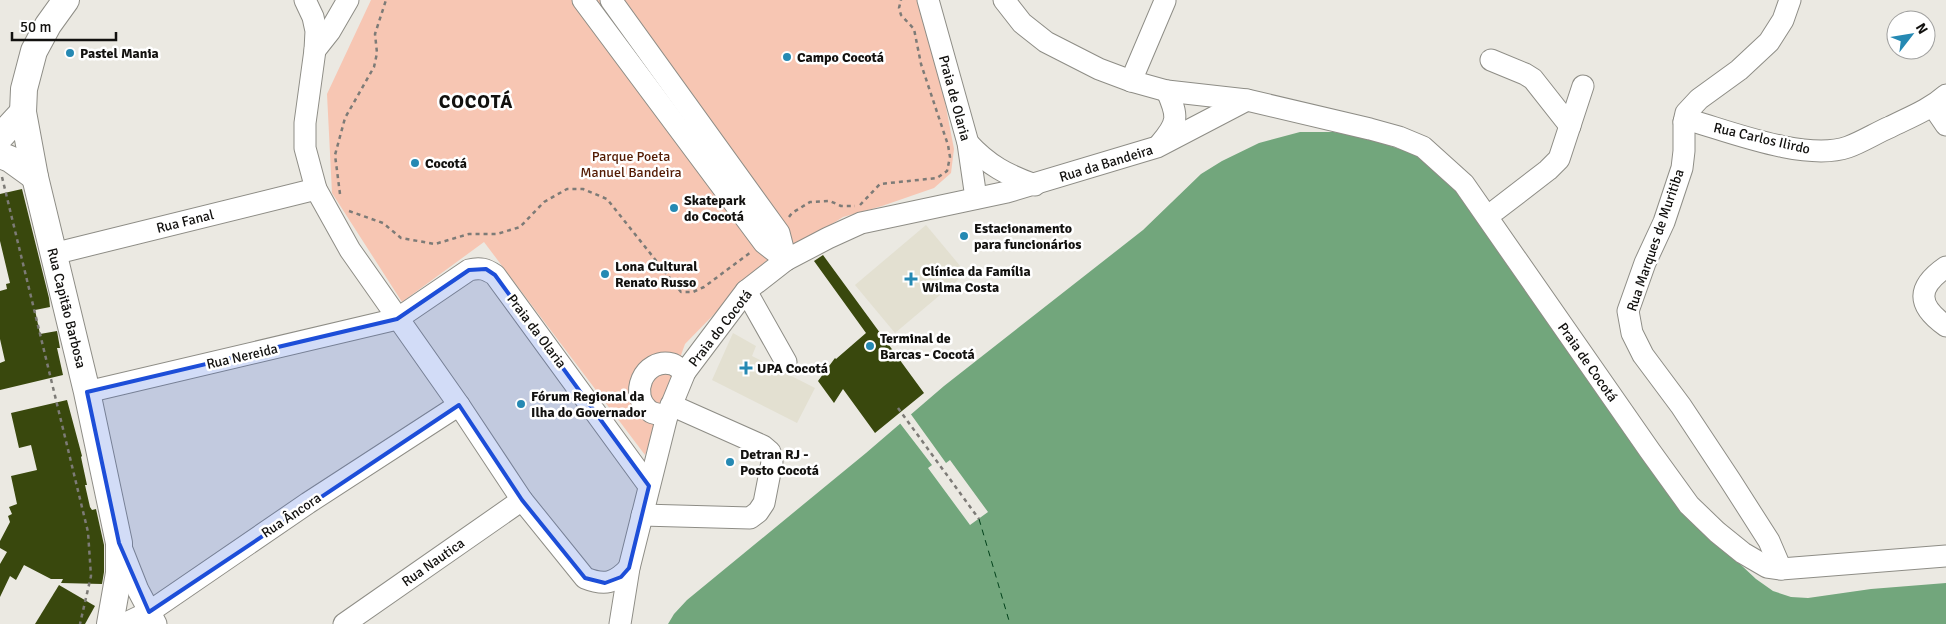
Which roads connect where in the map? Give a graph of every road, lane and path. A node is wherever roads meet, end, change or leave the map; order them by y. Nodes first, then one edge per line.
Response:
1 (66, 0) edge
2 (305, 0) edge
3 (348, 0) edge
4 (386, 0) edge
5 (583, 0) edge
6 (612, 0) edge
7 (900, 0) edge
8 (928, 0) edge
9 (1004, 0) edge
10 (1790, 0) edge
11 (1165, 1) edge
12 (315, 50) junction
13 (1491, 60) dead end
14 (1131, 82) junction
15 (1583, 86) dead end
16 (1167, 91) junction
17 (1247, 100) joint
18 (1940, 101) edge
19 (1221, 105) junction
20 (23, 112) junction
21 (1684, 122) junction
22 (1946, 125) edge
23 (1570, 126) junction
24 (0, 137) edge
25 (968, 143) junction
26 (1157, 147) junction
27 (0, 155) edge
28 (0, 174) edge
29 (35, 177) junction
30 (1035, 185) junction
31 (316, 189) junction
32 (1468, 189) junction
33 (976, 198) junction
34 (340, 200) dead end
35 (344, 208) dead end
36 (1496, 210) junction
37 (771, 238) junction
38 (1504, 239) junction
39 (53, 254) junction
40 (786, 260) junction
41 (1946, 267) edge
42 (746, 291) junction
43 (397, 319) junction
44 (1946, 326) edge
45 (786, 362) dead end
46 (685, 372) junction
47 (87, 392) junction
48 (459, 405) junction
49 (898, 408) dead end
50 (669, 410) junction
51 (649, 486) junction
52 (522, 500) junction
53 (642, 515) junction
54 (979, 519) dead end
55 (120, 543) junction
56 (1946, 556) edge
57 (629, 568) junction
58 (1781, 569) junction
59 (152, 618) edge
60 (80, 624) edge
61 (110, 624) edge
62 (124, 624) edge
63 (344, 624) edge
64 (620, 624) edge

1 - 20 main road, Rua Capitão Barbosa
2 - 12 street
3 - 12 street
4 - 34 path
5 - 37 street
6 - 37 street
7 - 37 path
8 - 25 street, Praia de Olaria
9 - 14 street
10 - 21 street
11 - 14 street
12 - 31 street
13 - 23 street
14 - 16 street
15 - 23 street
16 - 19 street
16 - 26 street
17 - 19 street, Rua da Bandeira
17 - 32 street, Praia de Cocotá
18 - 21 street, Rua Carlos Ilirdo
18 - 22 street
19 - 26 street, Rua da Bandeira
20 - 24 main road
20 - 29 main road, Rua Capitão Barbosa
21 - 58 street, Rua Marques de Muritiba
23 - 36 street
25 - 30 street
25 - 33 street, Praia de Olaria
26 - 30 street, Rua da Bandeira
27 - 29 main road
28 - 60 path
29 - 39 main road, Rua Capitão Barbosa
30 - 33 street, Praia do Cocotá
31 - 39 street, Rua Fanal
31 - 43 street
32 - 36 street
32 - 38 street, Praia de Cocotá
33 - 40 street, Praia do Cocotá
35 - 37 path
36 - 38 street
37 - 40 street
38 - 58 street, Praia de Cocotá
39 - 47 main road, Rua Capitão Barbosa
40 - 42 street, Praia do Cocotá
41 - 44 street
42 - 45 street
42 - 46 street, Praia do Cocotá
43 - 47 street, Rua Nereida
43 - 48 street
43 - 51 street, Praia da Olaria
46 - 50 street, Praia do Cocotá
46 - 50 street
47 - 55 main road, Rua Capitão Barbosa
48 - 52 street
48 - 59 street, Rua Âncora
49 - 54 path
50 - 51 street, Praia do Cocotá
50 - 53 street
51 - 53 street
52 - 57 street
52 - 63 street, Rua Nautica
53 - 57 street
55 - 59 street
55 - 61 main road, Rua Capitão Barbosa
56 - 58 street, Praia de Cocotá
57 - 64 street
59 - 62 street, Rua Âncora

